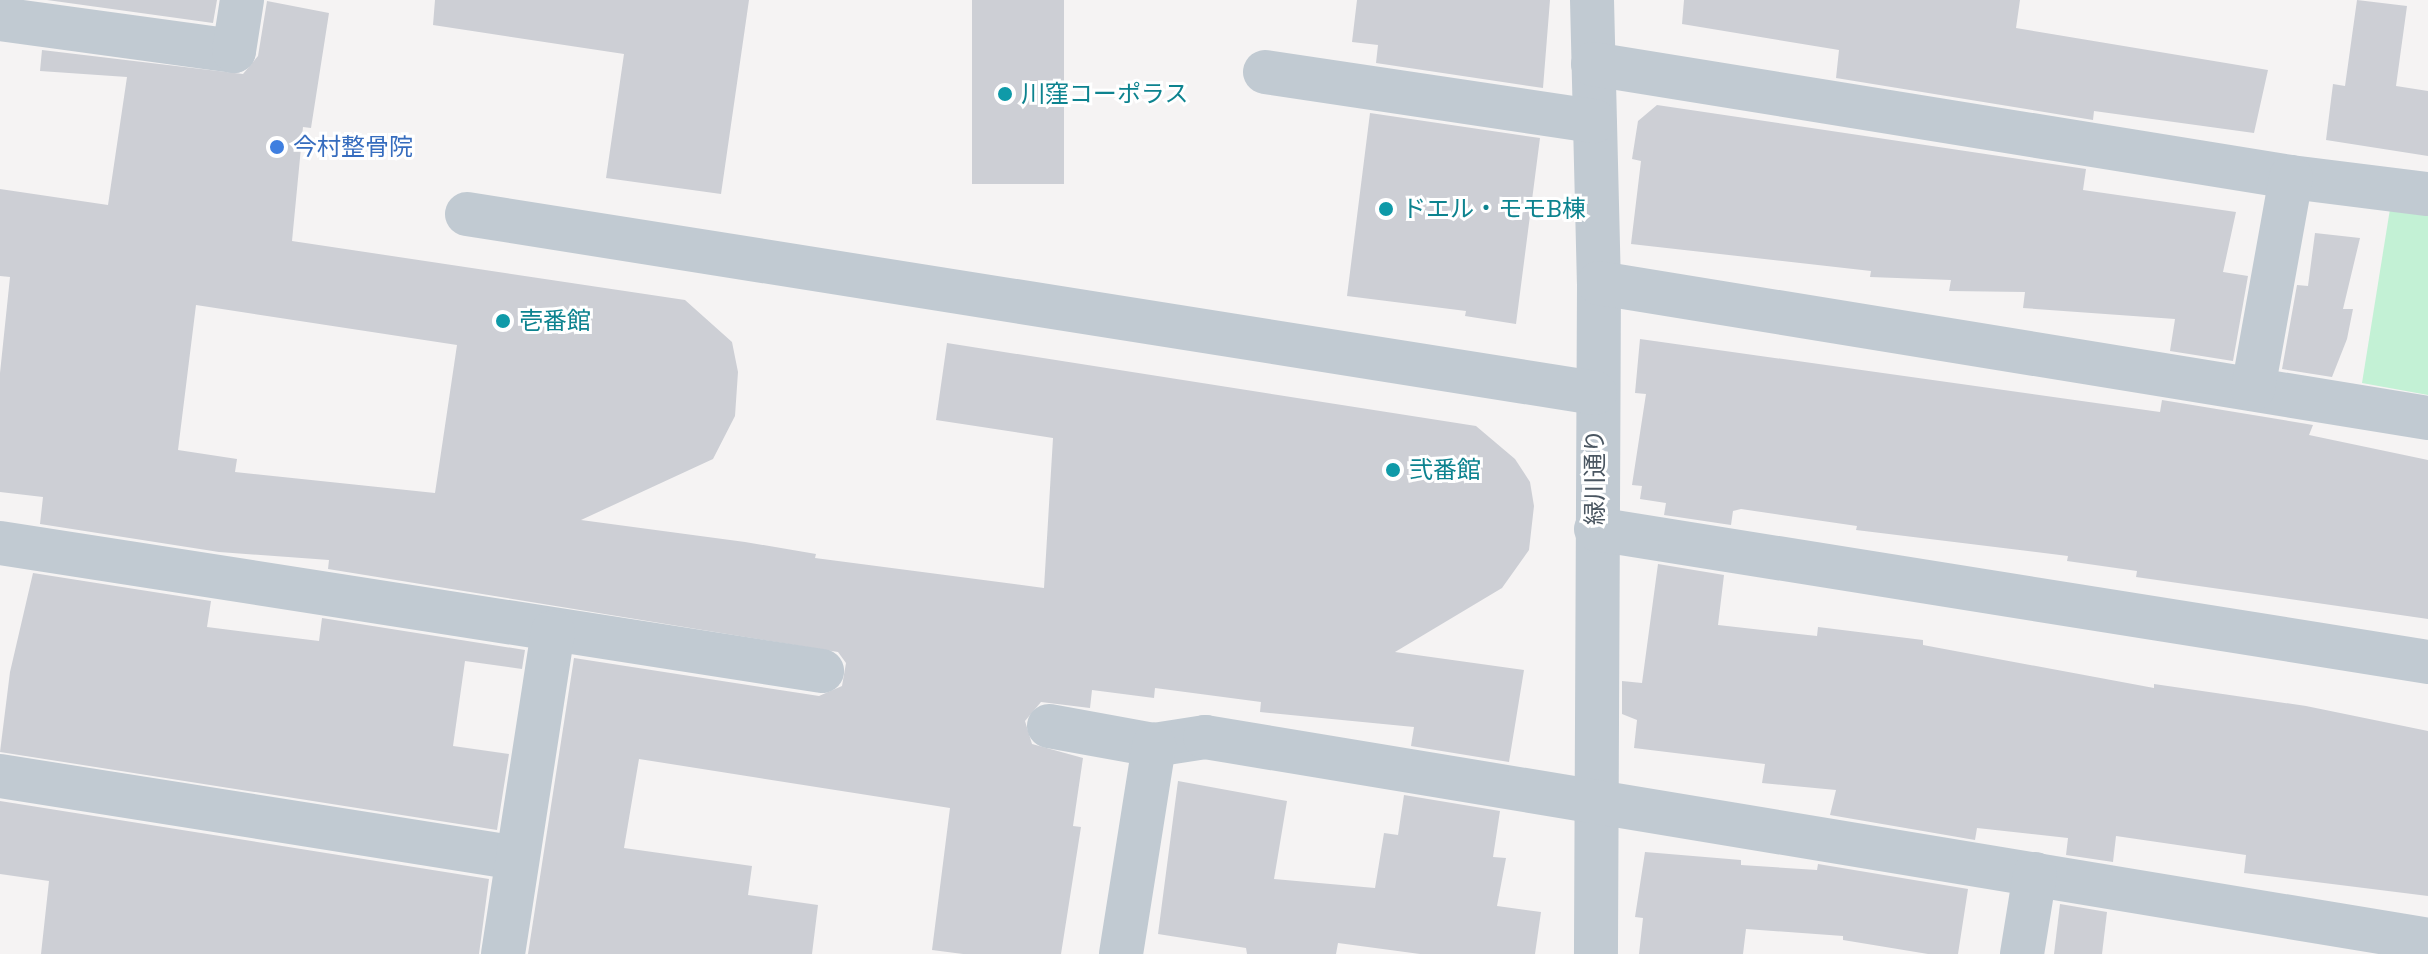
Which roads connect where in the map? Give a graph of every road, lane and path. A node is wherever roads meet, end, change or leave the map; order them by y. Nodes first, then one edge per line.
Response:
1 (242, 0) edge
2 (1592, 0) edge
3 (0, 19) edge
4 (1593, 64) junction
5 (1265, 72) dead end
6 (1594, 121) junction
7 (2291, 177) junction
8 (2428, 194) edge
9 (467, 214) dead end
10 (1599, 283) junction
11 (2253, 389) junction
12 (1595, 393) junction
13 (2428, 418) edge
14 (1596, 529) junction
15 (0, 543) edge
16 (553, 632) junction
17 (2428, 662) edge
18 (822, 671) dead end
19 (1049, 726) dead end
20 (1154, 745) junction
21 (0, 776) edge
22 (1596, 804) junction
23 (517, 858) junction
24 (2035, 874) junction
25 (2428, 940) edge
26 (503, 954) edge
27 (1121, 954) edge
28 (1596, 954) edge
29 (2022, 954) edge

1 - 3 street
2 - 4 street, 緑川通り
4 - 6 street, 緑川通り
4 - 7 street
5 - 6 street
6 - 10 street, 緑川通り
7 - 8 street
7 - 11 street
9 - 12 street
10 - 11 street
10 - 12 street, 緑川通り
11 - 13 street
12 - 14 street, 緑川通り
14 - 17 street
14 - 22 street, 緑川通り
15 - 16 street
16 - 18 street
16 - 23 street
19 - 20 street
20 - 22 street
20 - 27 street
21 - 23 street
22 - 24 street
22 - 28 street, 緑川通り
23 - 26 street
24 - 25 street
24 - 29 street

